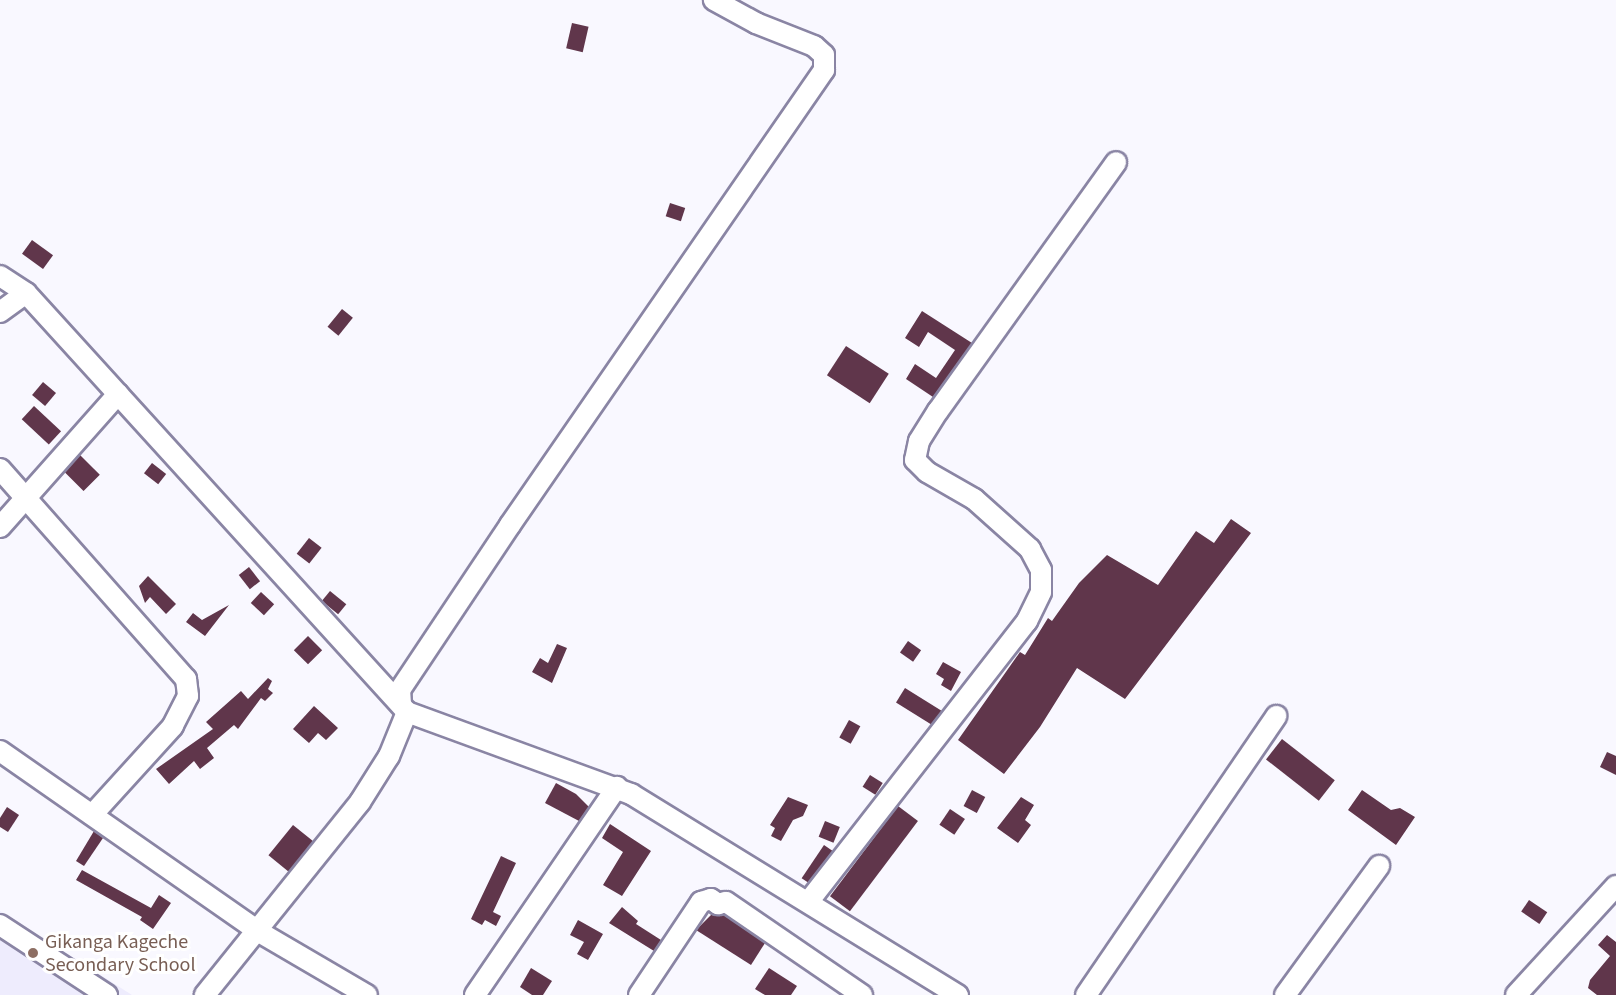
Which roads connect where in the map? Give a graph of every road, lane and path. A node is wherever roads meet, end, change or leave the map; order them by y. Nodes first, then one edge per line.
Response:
1 (714, 0) edge
2 (1116, 162) dead end
3 (0, 276) edge
4 (26, 293) junction
5 (0, 312) edge
6 (118, 393) junction
7 (0, 469) edge
8 (26, 500) junction
9 (0, 527) edge
10 (404, 708) junction
11 (1276, 716) dead end
12 (0, 751) edge
13 (617, 787) junction
14 (92, 815) junction
15 (1379, 866) dead end
16 (1616, 886) edge
17 (808, 900) junction
18 (0, 925) edge
19 (259, 932) junction
20 (1527, 991) edge
21 (107, 995) edge
22 (205, 995) edge
23 (367, 995) edge
24 (475, 995) edge
25 (639, 995) edge
26 (862, 995) edge
27 (958, 995) edge
28 (1086, 995) edge
29 (1285, 995) edge

1 - 10 street
2 - 17 street
3 - 4 street
4 - 5 street
4 - 6 street
6 - 8 street
6 - 10 street
7 - 8 street
8 - 9 street
8 - 14 street
10 - 13 street
10 - 19 street
11 - 28 street
12 - 14 street
13 - 17 street
13 - 24 street
14 - 19 street
15 - 29 street
16 - 20 street
17 - 27 street
18 - 21 street
19 - 22 street
19 - 23 street
25 - 26 street

